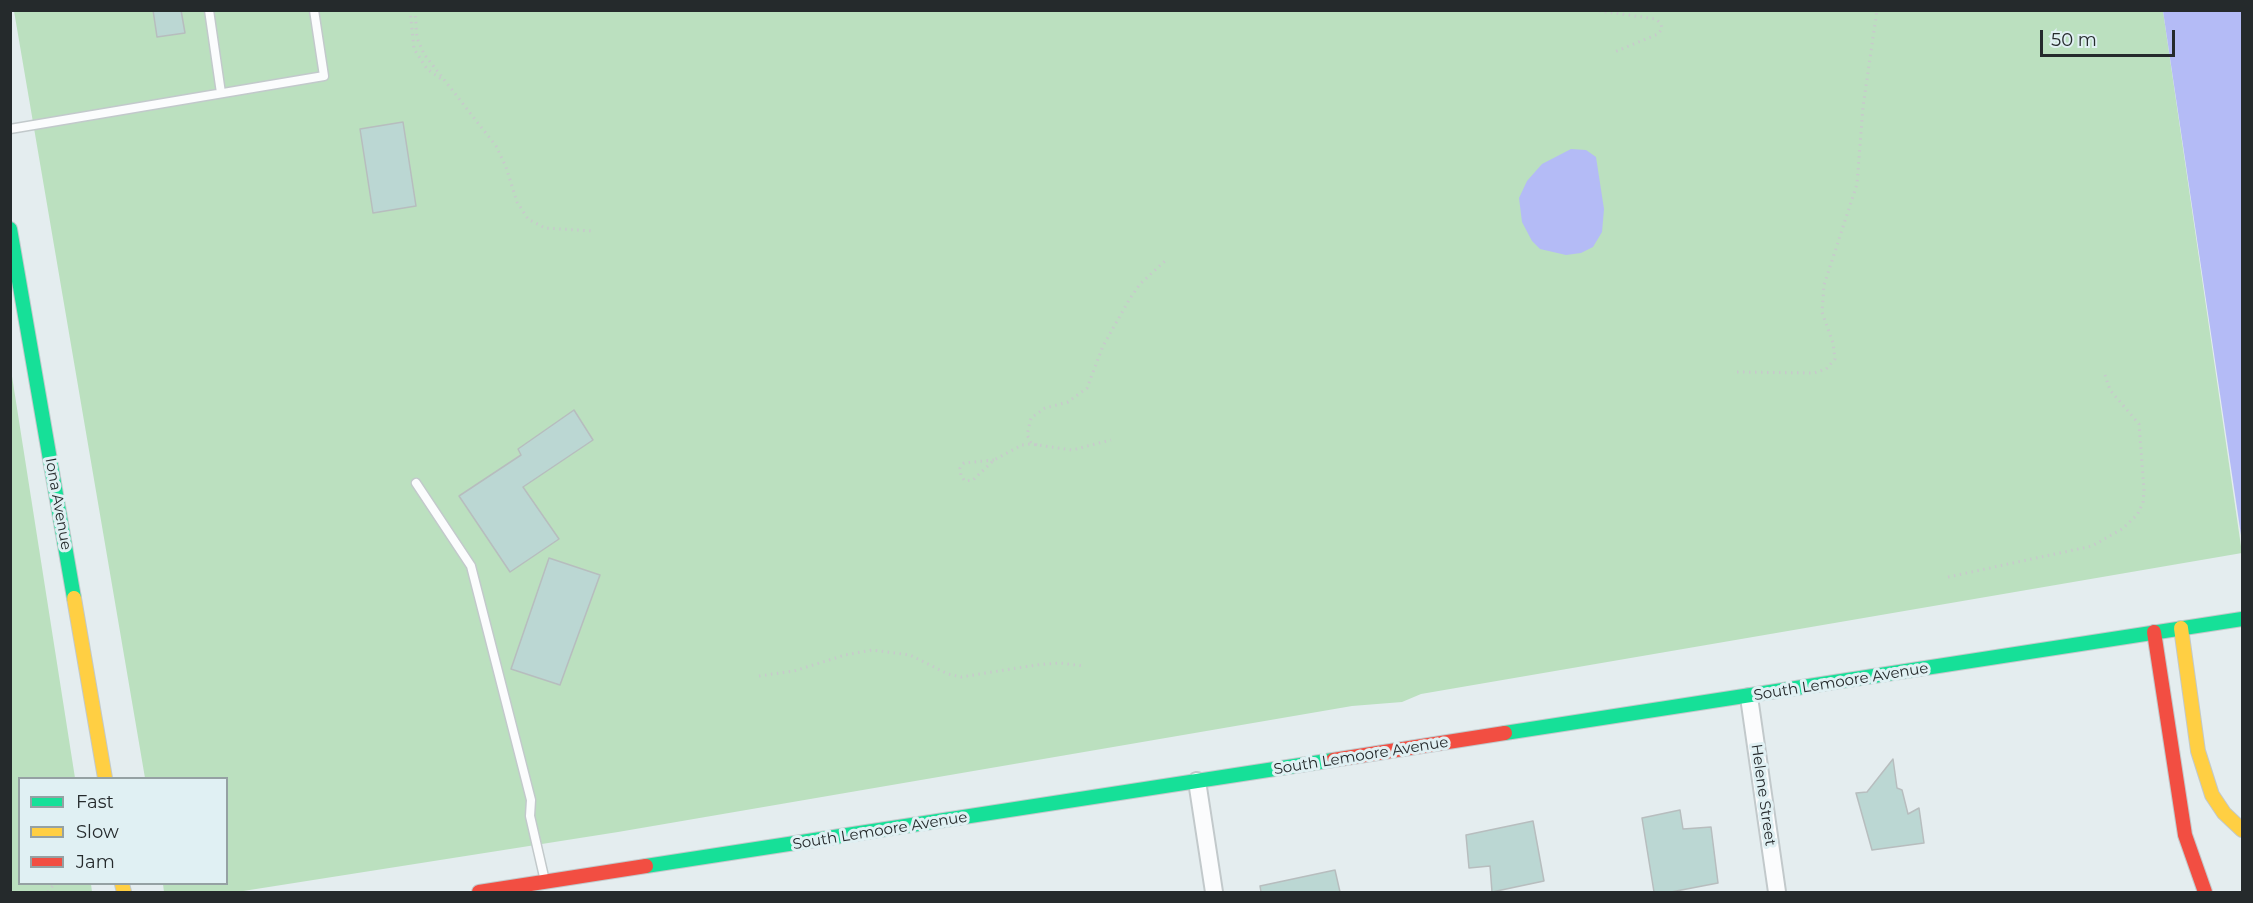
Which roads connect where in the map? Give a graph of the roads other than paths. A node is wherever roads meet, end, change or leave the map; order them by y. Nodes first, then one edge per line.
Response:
1 (209, 10) edge
2 (314, 10) edge
3 (221, 93) junction
4 (10, 129) edge
5 (10, 229) edge
6 (416, 483) dead end
7 (2242, 619) edge
8 (2181, 628) junction
9 (2154, 632) junction
10 (1749, 697) junction
11 (105, 777) edge
12 (1197, 781) junction
13 (2242, 830) edge
14 (545, 881) junction
15 (478, 892) edge
16 (1214, 892) edge
17 (1777, 892) edge
18 (2205, 892) edge

1 - 3 lane
2 - 3 lane
3 - 4 lane
5 - 11 main road, Iona Avenue
6 - 14 lane
7 - 8 main road, South Lemoore Avenue
8 - 9 main road, South Lemoore Avenue
8 - 13 main road
9 - 10 main road, South Lemoore Avenue
9 - 18 main road
10 - 12 main road, South Lemoore Avenue
10 - 17 street, Helene Street
12 - 14 main road, South Lemoore Avenue
12 - 16 street
14 - 15 main road, South Lemoore Avenue

